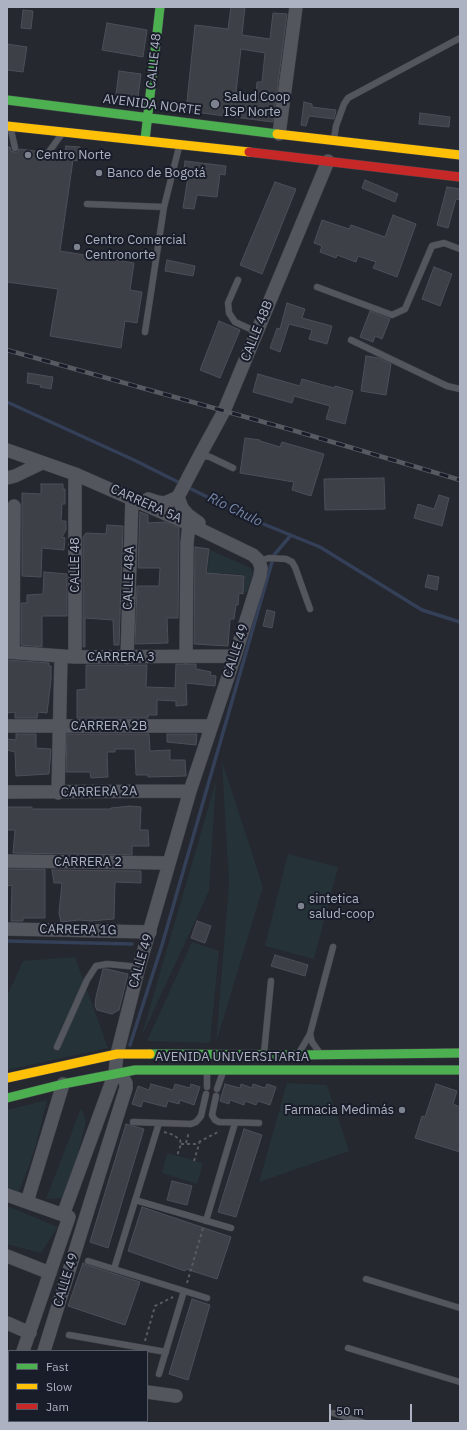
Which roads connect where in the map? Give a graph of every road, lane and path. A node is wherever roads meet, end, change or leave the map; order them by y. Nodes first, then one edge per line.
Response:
1 (160, 7) edge
2 (293, 7) edge
3 (460, 38) edge
4 (7, 100) edge
5 (148, 118) junction
6 (9, 126) edge
7 (63, 132) junction
8 (279, 134) junction
9 (145, 140) junction
10 (333, 141) junction
11 (180, 144) junction
12 (15, 148) dead end
13 (48, 153) dead end
14 (460, 155) edge
15 (328, 161) junction
16 (460, 177) edge
17 (87, 204) dead end
18 (164, 207) junction
19 (460, 249) edge
20 (238, 280) dead end
21 (317, 287) dead end
22 (145, 332) dead end
23 (257, 332) junction
24 (350, 340) dead end
25 (460, 389) edge
26 (7, 450) edge
27 (197, 459) junction
28 (42, 463) junction
29 (233, 468) dead end
30 (75, 474) junction
31 (7, 478) edge
32 (102, 485) junction
33 (178, 497) junction
34 (132, 498) junction
35 (14, 506) dead end
36 (190, 524) junction
37 (260, 561) junction
38 (310, 610) dead end
39 (10, 652) edge
40 (61, 656) junction
41 (235, 656) junction
42 (74, 657) junction
43 (186, 657) junction
44 (127, 658) junction
45 (7, 726) edge
46 (59, 726) junction
47 (211, 726) junction
48 (190, 791) junction
49 (7, 792) edge
50 (58, 793) junction
51 (7, 861) edge
52 (169, 863) junction
53 (7, 930) edge
54 (150, 932) junction
55 (333, 947) dead end
56 (139, 967) junction
57 (271, 981) dead end
58 (310, 1034) junction
59 (57, 1047) dead end
60 (460, 1052) edge
61 (117, 1054) junction
62 (264, 1055) junction
63 (298, 1055) junction
64 (323, 1055) junction
65 (207, 1070) junction
66 (224, 1070) junction
67 (460, 1070) edge
68 (116, 1073) junction
69 (7, 1078) edge
70 (63, 1084) junction
71 (207, 1087) dead end
72 (217, 1089) dead end
73 (206, 1094) dead end
74 (216, 1096) dead end
75 (7, 1098) edge
76 (133, 1122) dead end
77 (159, 1123) junction
78 (236, 1123) junction
79 (259, 1123) dead end
80 (157, 1131) junction
81 (200, 1141) junction
82 (181, 1144) junction
83 (177, 1156) dead end
84 (194, 1161) dead end
85 (7, 1195) edge
86 (136, 1200) junction
87 (27, 1202) junction
88 (63, 1215) junction
89 (206, 1221) junction
90 (231, 1228) dead end
91 (7, 1256) edge
92 (88, 1261) dead end
93 (114, 1269) junction
94 (50, 1273) junction
95 (366, 1279) dead end
96 (184, 1291) junction
97 (207, 1298) dead end
98 (460, 1308) edge
99 (7, 1324) edge
100 (30, 1332) junction
101 (69, 1335) dead end
102 (143, 1348) junction
103 (348, 1348) dead end
104 (23, 1350) edge
105 (44, 1350) edge
106 (166, 1352) junction
107 (159, 1374) dead end
108 (460, 1382) edge
109 (148, 1392) edge
110 (176, 1396) dead end
111 (333, 1413) dead end
112 (365, 1423) edge

1 - 5 main road, CALLE 48
2 - 8 street
3 - 10 lane
4 - 5 main road, AVENIDA NORTE
5 - 8 main road, AVENIDA NORTE
5 - 9 main road, CALLE 48
6 - 7 main road
6 - 12 lane
7 - 9 main road
7 - 13 lane
8 - 10 main road, AVENIDA NORTE
9 - 11 main road
10 - 14 main road, AVENIDA NORTE
11 - 15 main road
11 - 18 lane
15 - 16 main road
15 - 23 street, CALLE 48B
17 - 18 lane
18 - 22 lane
19 - 21 lane
20 - 23 lane
23 - 27 street, CALLE 48B
24 - 25 lane
26 - 28 street, CARRERA 5A
27 - 29 lane
27 - 33 street, CALLE 48B
28 - 30 street, CARRERA 5A
28 - 31 street
30 - 32 street, CARRERA 5A
30 - 42 street, CALLE 48
32 - 33 street
32 - 34 street, CARRERA 5A
33 - 37 street
34 - 36 street, CARRERA 5A
34 - 44 street, CALLE 48A
35 - 39 street
36 - 37 street, CARRERA 5A
36 - 43 street
37 - 38 lane
37 - 41 street, CALLE 49
39 - 40 street, CARRERA 3
40 - 42 street, CARRERA 3
40 - 46 street
41 - 43 street, CARRERA 3
41 - 47 street, CALLE 49
42 - 44 street, CARRERA 3
43 - 44 street, CARRERA 3
45 - 46 street, CARRERA 2B
46 - 47 street, CARRERA 2B
46 - 50 street
47 - 48 street, CALLE 49
48 - 50 street, CARRERA 2A
48 - 52 street, CALLE 49
49 - 50 street, CARRERA 2A
51 - 52 street, CARRERA 2
52 - 54 street, CALLE 49
53 - 54 street, CARRERA 1G
54 - 56 street, CALLE 49
55 - 58 lane
56 - 59 lane
56 - 61 street, CALLE 49
57 - 62 lane
58 - 63 lane
58 - 64 lane
60 - 64 main road, AVENIDA UNIVERSITARIA
61 - 62 main road, AVENIDA UNIVERSITARIA
61 - 68 street, CALLE 49
61 - 69 main road, AVENIDA UNIVERSITARIA
62 - 63 main road, AVENIDA UNIVERSITARIA
63 - 64 main road, AVENIDA UNIVERSITARIA
65 - 66 main road, AVENIDA UNIVERSITARIA
65 - 68 main road, AVENIDA UNIVERSITARIA
65 - 71 lane
66 - 67 main road, AVENIDA UNIVERSITARIA
66 - 72 lane
68 - 70 main road, AVENIDA UNIVERSITARIA
68 - 88 street
68 - 105 street, CALLE 49
70 - 75 main road, AVENIDA UNIVERSITARIA
70 - 87 street
73 - 77 lane
74 - 78 lane
76 - 77 lane
77 - 80 lane
78 - 79 lane
78 - 81 path
78 - 89 lane
80 - 82 path
80 - 86 lane
81 - 82 path
81 - 84 path
82 - 83 path
85 - 87 street
86 - 89 lane
86 - 93 lane
87 - 88 street
88 - 94 street
89 - 90 lane
89 - 96 path
91 - 94 street
92 - 93 lane
93 - 96 lane
94 - 100 street
95 - 98 lane
96 - 97 lane
96 - 102 path
96 - 106 lane
99 - 100 street
100 - 104 street
101 - 102 lane
102 - 106 lane
103 - 108 lane
106 - 107 lane
109 - 110 street
111 - 112 lane

